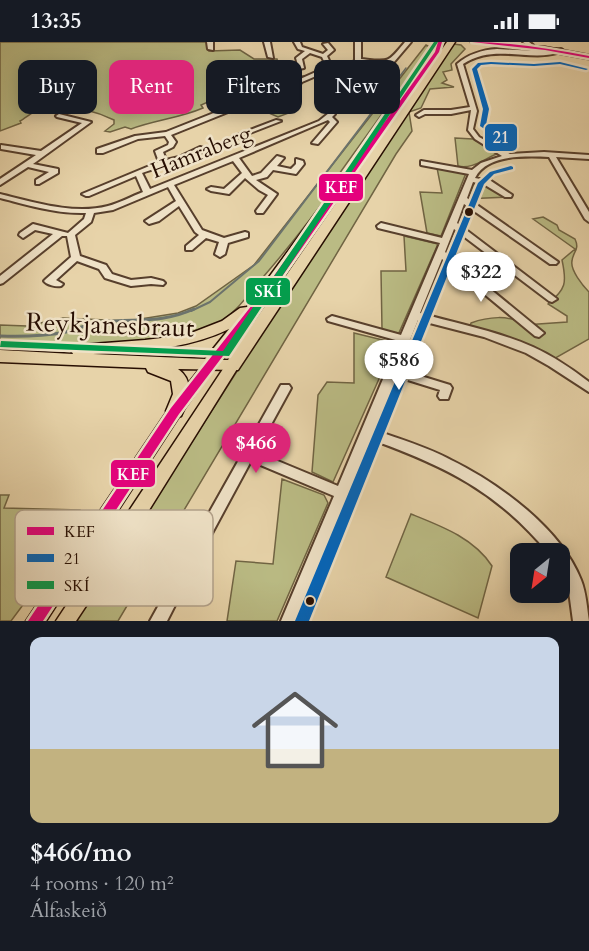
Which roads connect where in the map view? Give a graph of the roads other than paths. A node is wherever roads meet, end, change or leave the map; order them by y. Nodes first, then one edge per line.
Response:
1 (267, 42) edge
2 (297, 42) edge
3 (358, 42) edge
4 (408, 42) edge
5 (440, 42) edge
6 (451, 42) edge
7 (474, 42) edge
8 (492, 42) edge
9 (513, 43) edge
10 (326, 44) dead end
11 (528, 44) edge
12 (561, 50) junction
13 (544, 51) junction
14 (308, 52) junction
15 (324, 56) junction
16 (589, 56) edge
17 (271, 57) dead end
18 (299, 60) edge
19 (326, 60) edge
20 (358, 60) edge
21 (393, 60) edge
22 (473, 108) junction
23 (216, 114) edge
24 (331, 114) edge
25 (419, 115) dead end
26 (59, 116) dead end
27 (329, 117) junction
28 (278, 121) dead end
29 (264, 126) junction
30 (167, 134) junction
31 (235, 137) dead end
32 (277, 140) junction
33 (25, 142) dead end
34 (316, 143) dead end
35 (4, 147) dead end
36 (15, 148) junction
37 (203, 149) dead end
38 (100, 151) dead end
39 (44, 154) junction
40 (508, 156) junction
41 (552, 156) junction
42 (589, 157) edge
43 (235, 158) junction
44 (280, 158) dead end
45 (300, 161) dead end
46 (163, 163) junction
47 (424, 163) dead end
48 (28, 165) junction
49 (271, 167) junction
50 (138, 172) junction
51 (245, 174) junction
52 (471, 176) junction
53 (253, 178) junction
54 (2, 180) edge
55 (39, 182) dead end
56 (170, 184) junction
57 (211, 189) dead end
58 (86, 194) dead end
59 (148, 194) junction
60 (508, 195) dead end
61 (4, 197) edge
62 (462, 199) junction
63 (180, 202) junction
64 (0, 204) edge
65 (261, 211) dead end
66 (90, 212) junction
67 (589, 219) edge
68 (149, 221) dead end
69 (452, 223) junction
70 (381, 226) dead end
71 (59, 234) junction
72 (71, 234) junction
73 (23, 235) dead end
74 (204, 235) junction
75 (244, 235) dead end
76 (224, 241) junction
77 (442, 247) junction
78 (189, 248) dead end
79 (220, 254) dead end
80 (76, 258) junction
81 (553, 262) dead end
82 (0, 281) edge
83 (160, 283) dead end
84 (58, 284) dead end
85 (266, 293) junction
86 (552, 299) dead end
87 (414, 315) junction
88 (332, 319) dead end
89 (539, 333) dead end
90 (404, 339) junction
91 (0, 347) edge
92 (79, 350) junction
93 (0, 356) edge
94 (214, 359) junction
95 (109, 361) junction
96 (235, 362) junction
97 (391, 371) junction
98 (587, 385) edge
99 (285, 388) dead end
100 (444, 396) dead end
101 (175, 411) junction
102 (366, 432) junction
103 (249, 455) junction
104 (341, 493) junction
105 (109, 510) edge
106 (140, 510) edge
107 (213, 519) edge
108 (549, 543) edge
109 (570, 575) edge
110 (45, 606) edge
111 (75, 606) edge
112 (166, 606) edge
113 (35, 621) edge
114 (65, 621) edge
115 (158, 621) edge
116 (290, 621) edge
117 (581, 621) edge

1 - 17 street
2 - 14 street
3 - 20 street
4 - 21 street
5 - 85 highway, Reykjanesbraut
6 - 96 highway
7 - 13 main road
8 - 9 main road
9 - 11 main road
10 - 15 street
11 - 12 main road
12 - 13 main road
12 - 16 main road
13 - 22 street
14 - 15 street
14 - 18 street
15 - 19 street
22 - 25 street
22 - 40 street
23 - 30 street
24 - 27 street
26 - 39 street
27 - 32 street, Hamraberg
27 - 34 street
28 - 29 street
29 - 31 street
29 - 32 street
30 - 38 street
30 - 46 street
32 - 43 street, Hamraberg
33 - 36 street
35 - 36 street
36 - 39 street
37 - 46 street
39 - 48 street
40 - 41 street
40 - 52 street
41 - 42 street
41 - 67 street
43 - 51 street
43 - 56 street, Hamraberg
44 - 49 street
45 - 49 street
46 - 50 street
47 - 52 street
48 - 54 street
48 - 55 street
49 - 53 street
50 - 58 street
50 - 59 street
51 - 53 street
51 - 57 street
52 - 60 street
52 - 62 street
53 - 65 street
56 - 59 street, Hamraberg
56 - 63 street
59 - 66 street, Hamraberg
61 - 64 street
61 - 66 street, Hamraberg
62 - 69 street
62 - 81 street
63 - 68 street
63 - 74 street
66 - 72 street
69 - 77 street
69 - 86 street
70 - 77 street
71 - 72 street
71 - 73 street
71 - 82 street
72 - 80 street
74 - 76 street
74 - 78 street
75 - 76 street
76 - 79 street
77 - 87 street
77 - 89 street
80 - 83 street
80 - 84 street
85 - 92 highway
85 - 94 highway, Reykjanesbraut
87 - 90 street
87 - 98 street
88 - 90 street
90 - 97 street
91 - 92 highway, Reykjanesbraut
92 - 94 highway, Reykjanesbraut
93 - 95 highway, Reykjanesbraut
94 - 95 highway, Reykjanesbraut
94 - 96 highway, Reykjanesbraut
94 - 101 main road
95 - 101 highway
96 - 106 main road
97 - 100 street
97 - 102 street
99 - 103 street
101 - 105 main road
102 - 104 street
102 - 108 street
103 - 104 street
103 - 107 street
104 - 116 street
109 - 117 street
110 - 113 main road
111 - 114 main road
112 - 115 street

